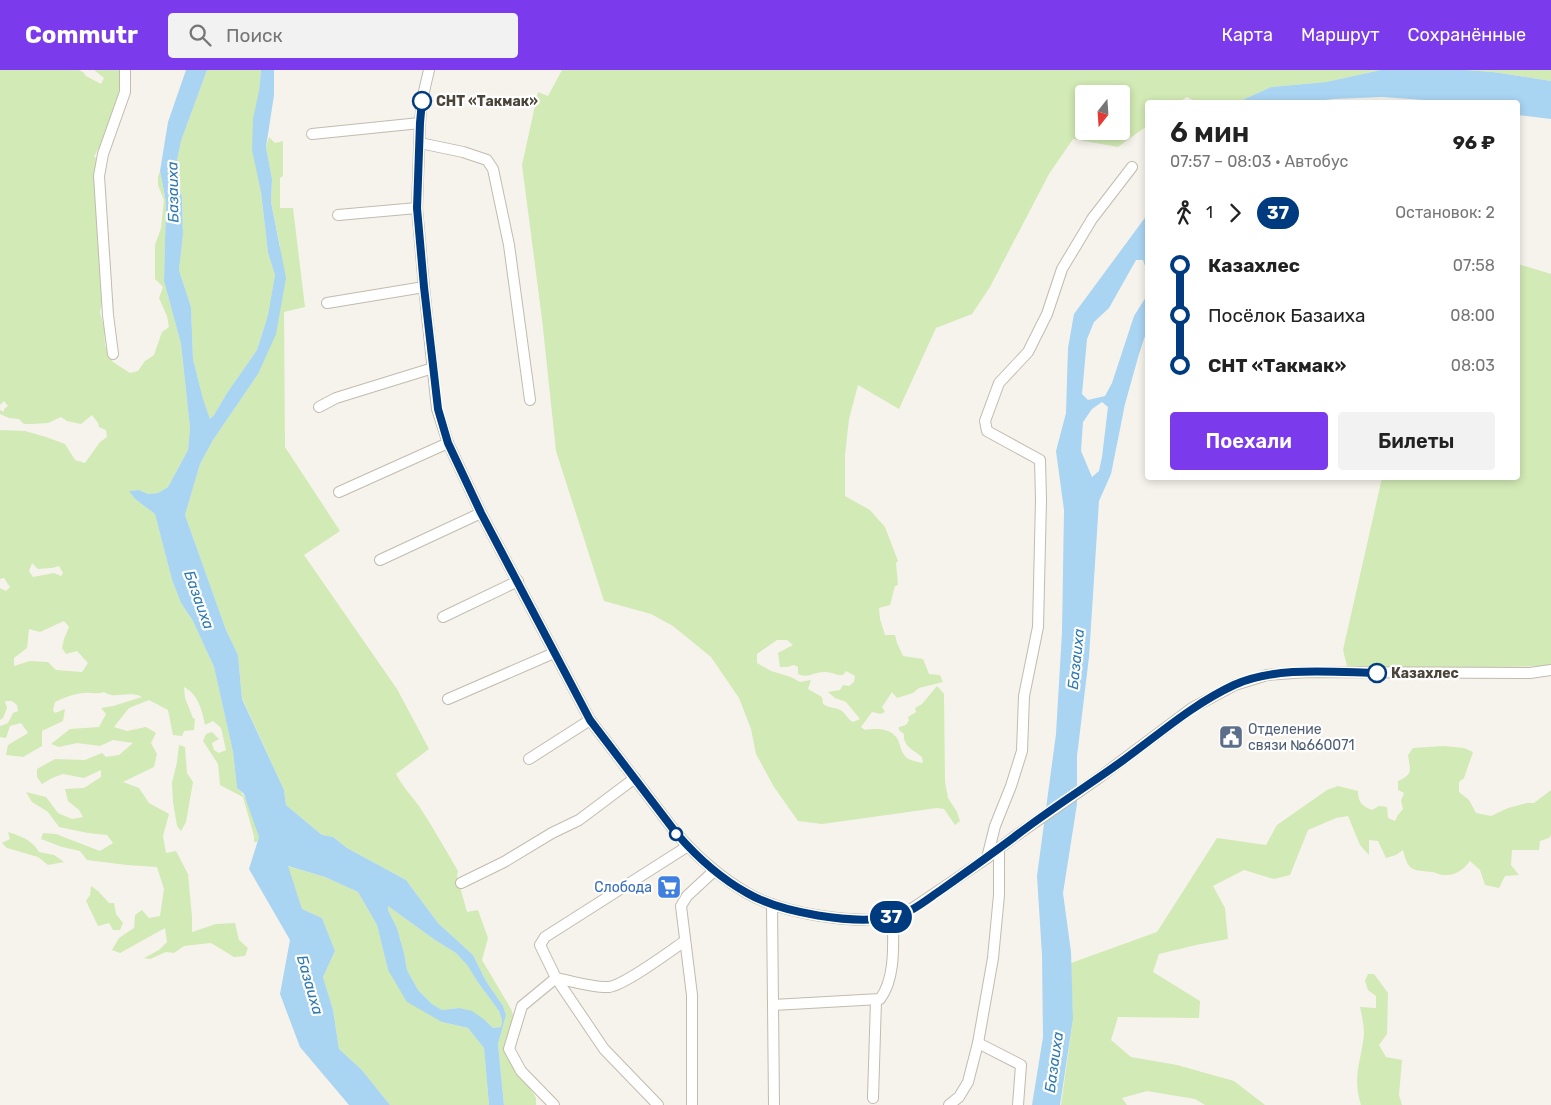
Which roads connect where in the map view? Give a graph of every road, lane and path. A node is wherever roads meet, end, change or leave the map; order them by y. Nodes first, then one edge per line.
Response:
1 (125, 70) edge
2 (429, 70) edge
3 (420, 123) junction
4 (312, 134) dead end
5 (420, 143) junction
6 (1132, 167) dead end
7 (417, 208) junction
8 (338, 214) dead end
9 (424, 287) junction
10 (328, 303) dead end
11 (113, 354) dead end
12 (433, 368) junction
13 (530, 400) dead end
14 (319, 407) dead end
15 (448, 443) junction
16 (339, 492) dead end
17 (481, 513) junction
18 (380, 560) dead end
19 (518, 581) junction
20 (443, 616) dead end
21 (554, 653) junction
22 (1551, 670) edge
23 (448, 699) dead end
24 (590, 720) junction
25 (529, 759) dead end
26 (635, 778) junction
27 (688, 846) junction
28 (999, 849) junction
29 (987, 858) junction
30 (714, 871) junction
31 (460, 883) dead end
32 (772, 904) junction
33 (893, 917) junction
34 (686, 941) junction
35 (556, 978) junction
36 (876, 1000) junction
37 (774, 1004) junction
38 (978, 1043) junction
39 (540, 1090) junction
40 (873, 1098) dead end
41 (540, 1105) edge
42 (554, 1105) edge
43 (658, 1105) edge
44 (692, 1105) edge
45 (774, 1105) edge
46 (949, 1105) edge
47 (1018, 1105) edge

1 - 11 street
2 - 3 street
3 - 4 street
3 - 5 street
5 - 7 street
5 - 13 street
6 - 29 street
7 - 8 street
7 - 9 street
9 - 10 street
9 - 12 street
12 - 14 street
12 - 15 street
15 - 16 street
15 - 17 street
17 - 18 street
17 - 19 street
19 - 20 street
19 - 21 street
21 - 23 street
21 - 24 street
22 - 28 street
24 - 25 street
24 - 26 street
26 - 27 street
26 - 31 street
27 - 30 street
27 - 35 street
28 - 29 street
28 - 38 street
29 - 33 street
30 - 32 street
30 - 34 street
32 - 33 street
32 - 37 street
33 - 36 street
34 - 35 street
34 - 44 street
35 - 39 street
35 - 43 street
36 - 37 street
36 - 40 street
37 - 45 street
38 - 46 street
38 - 47 street
39 - 41 street
39 - 42 street

